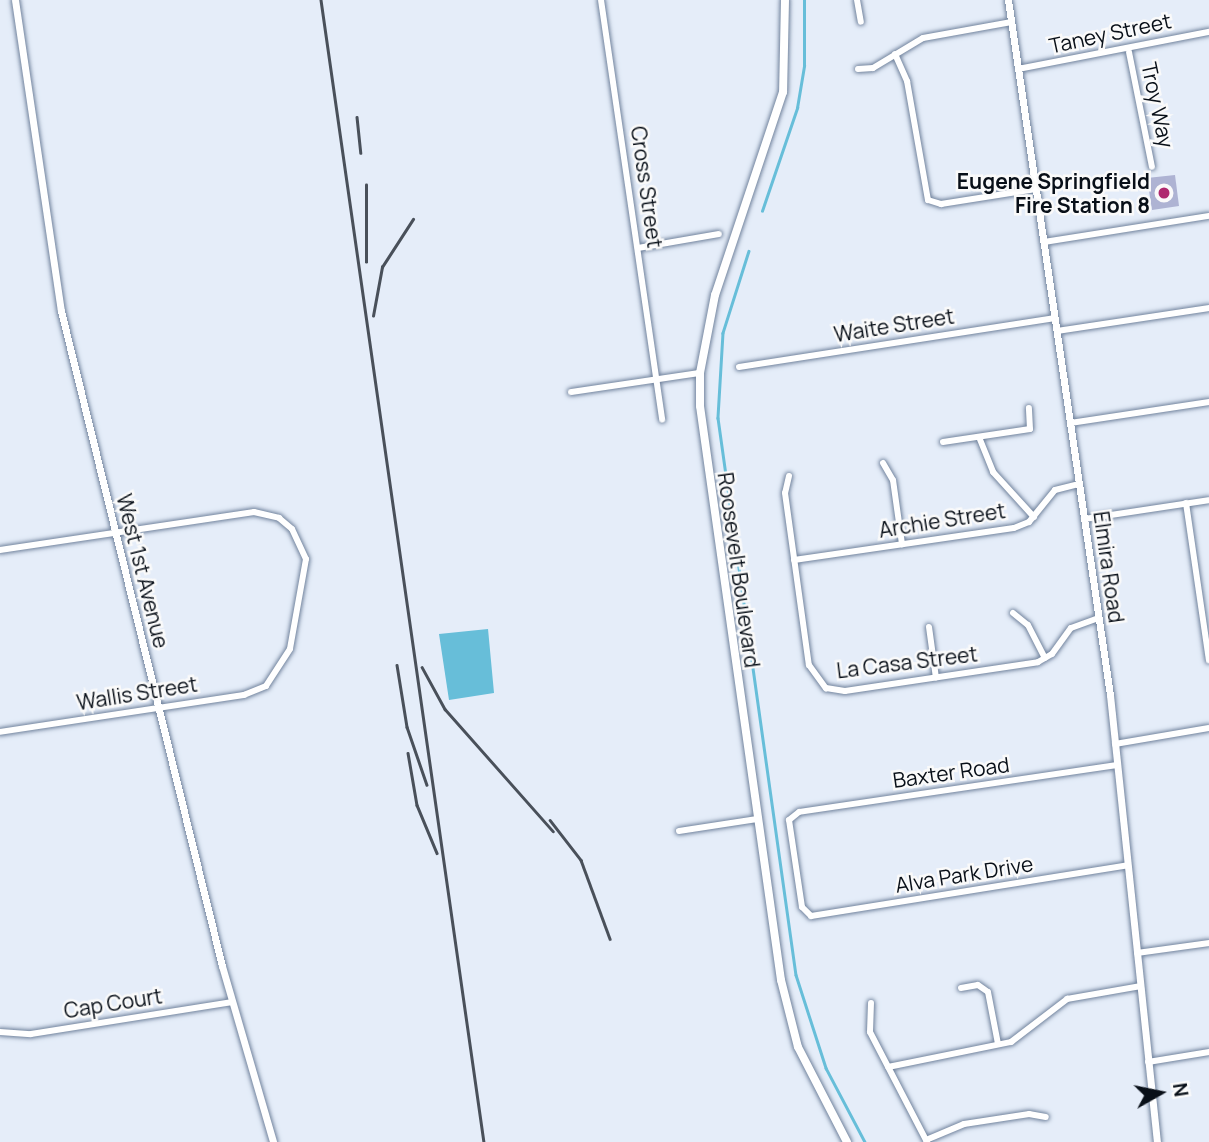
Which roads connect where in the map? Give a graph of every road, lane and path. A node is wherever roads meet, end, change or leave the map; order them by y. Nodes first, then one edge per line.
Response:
1 (15, 0) edge
2 (601, 0) edge
3 (785, 0) edge
4 (857, 0) edge
5 (1008, 0) edge
6 (861, 22) dead end
7 (1012, 22) junction
8 (1209, 32) edge
9 (1129, 51) junction
10 (895, 54) junction
11 (858, 69) dead end
12 (1018, 69) junction
13 (1152, 167) dead end
14 (1036, 189) junction
15 (1209, 216) edge
16 (719, 234) dead end
17 (1044, 242) junction
18 (638, 248) junction
19 (1209, 308) edge
20 (1055, 318) junction
21 (1057, 331) junction
22 (739, 367) dead end
23 (700, 373) junction
24 (656, 379) junction
25 (571, 393) dead end
26 (1209, 402) edge
27 (1029, 408) dead end
28 (662, 420) dead end
29 (1070, 423) junction
30 (979, 437) junction
31 (943, 442) dead end
32 (883, 463) dead end
33 (789, 476) dead end
34 (1079, 484) junction
35 (1209, 500) edge
36 (1186, 503) junction
37 (1034, 517) junction
38 (1084, 519) junction
39 (115, 532) junction
40 (902, 544) junction
41 (0, 550) edge
42 (794, 560) junction
43 (1013, 613) dead end
44 (1099, 618) junction
45 (1207, 622) edge
46 (929, 627) dead end
47 (1045, 658) junction
48 (1209, 660) edge
49 (936, 678) junction
50 (159, 707) junction
51 (1209, 728) edge
52 (0, 732) edge
53 (1115, 744) junction
54 (1117, 765) junction
55 (757, 818) junction
56 (679, 831) dead end
57 (1128, 865) junction
58 (805, 914) joint
59 (1209, 943) edge
60 (1137, 953) junction
61 (1141, 986) junction
62 (961, 988) dead end
63 (232, 1003) junction
64 (871, 1003) dead end
65 (0, 1032) edge
66 (998, 1044) junction
67 (1209, 1052) edge
68 (1149, 1062) junction
69 (887, 1067) junction
70 (1045, 1117) dead end
71 (926, 1141) edge
72 (272, 1142) edge
73 (847, 1142) edge
74 (1157, 1142) edge

1 - 39 street, West 1st Avenue
2 - 18 street, Cross Street
3 - 23 main road, Roosevelt Boulevard
4 - 6 street
5 - 7 street, Elmira Road
7 - 10 street
7 - 12 street, Elmira Road
8 - 9 street, Taney Street
9 - 12 street, Taney Street
9 - 13 street, Troy Way
10 - 11 street
10 - 14 street
12 - 14 street, Elmira Road
14 - 17 street, Elmira Road
15 - 17 street
16 - 18 street
17 - 20 street, Elmira Road
18 - 24 street, Cross Street
19 - 21 street
20 - 21 street, Elmira Road
20 - 22 street, Waite Street
21 - 29 street, Elmira Road
23 - 24 street
23 - 55 main road, Roosevelt Boulevard
24 - 25 street
24 - 28 street, Cross Street
26 - 29 street
27 - 30 street
29 - 34 street, Elmira Road
30 - 31 street
30 - 37 street
32 - 40 street
33 - 42 street, La Casa Street
34 - 37 street, Archie Street
34 - 38 street, Elmira Road
35 - 36 street
36 - 38 street
36 - 45 street
37 - 40 street, Archie Street
38 - 44 street, Elmira Road
39 - 41 street
39 - 50 street, West 1st Avenue
39 - 50 street, Wallis Street
40 - 42 street, Archie Street
42 - 49 street, La Casa Street
43 - 47 street
44 - 47 street
44 - 53 street, Elmira Road
45 - 48 street
46 - 49 street
47 - 49 street, La Casa Street
50 - 52 street, Wallis Street
50 - 63 street, West 1st Avenue
51 - 53 street
53 - 54 street, Elmira Road
54 - 57 street, Elmira Road
54 - 58 street, Baxter Road
55 - 56 street
55 - 73 main road, Roosevelt Boulevard
57 - 58 street, Alva Park Drive
57 - 60 street, Elmira Road
59 - 60 street
60 - 61 street, Elmira Road
61 - 66 street
61 - 68 street, Elmira Road
62 - 66 street
63 - 65 street, Cap Court
63 - 72 street, West 1st Avenue
64 - 69 street
66 - 69 street
67 - 68 street
68 - 74 street, Elmira Road
69 - 71 street
70 - 71 street

